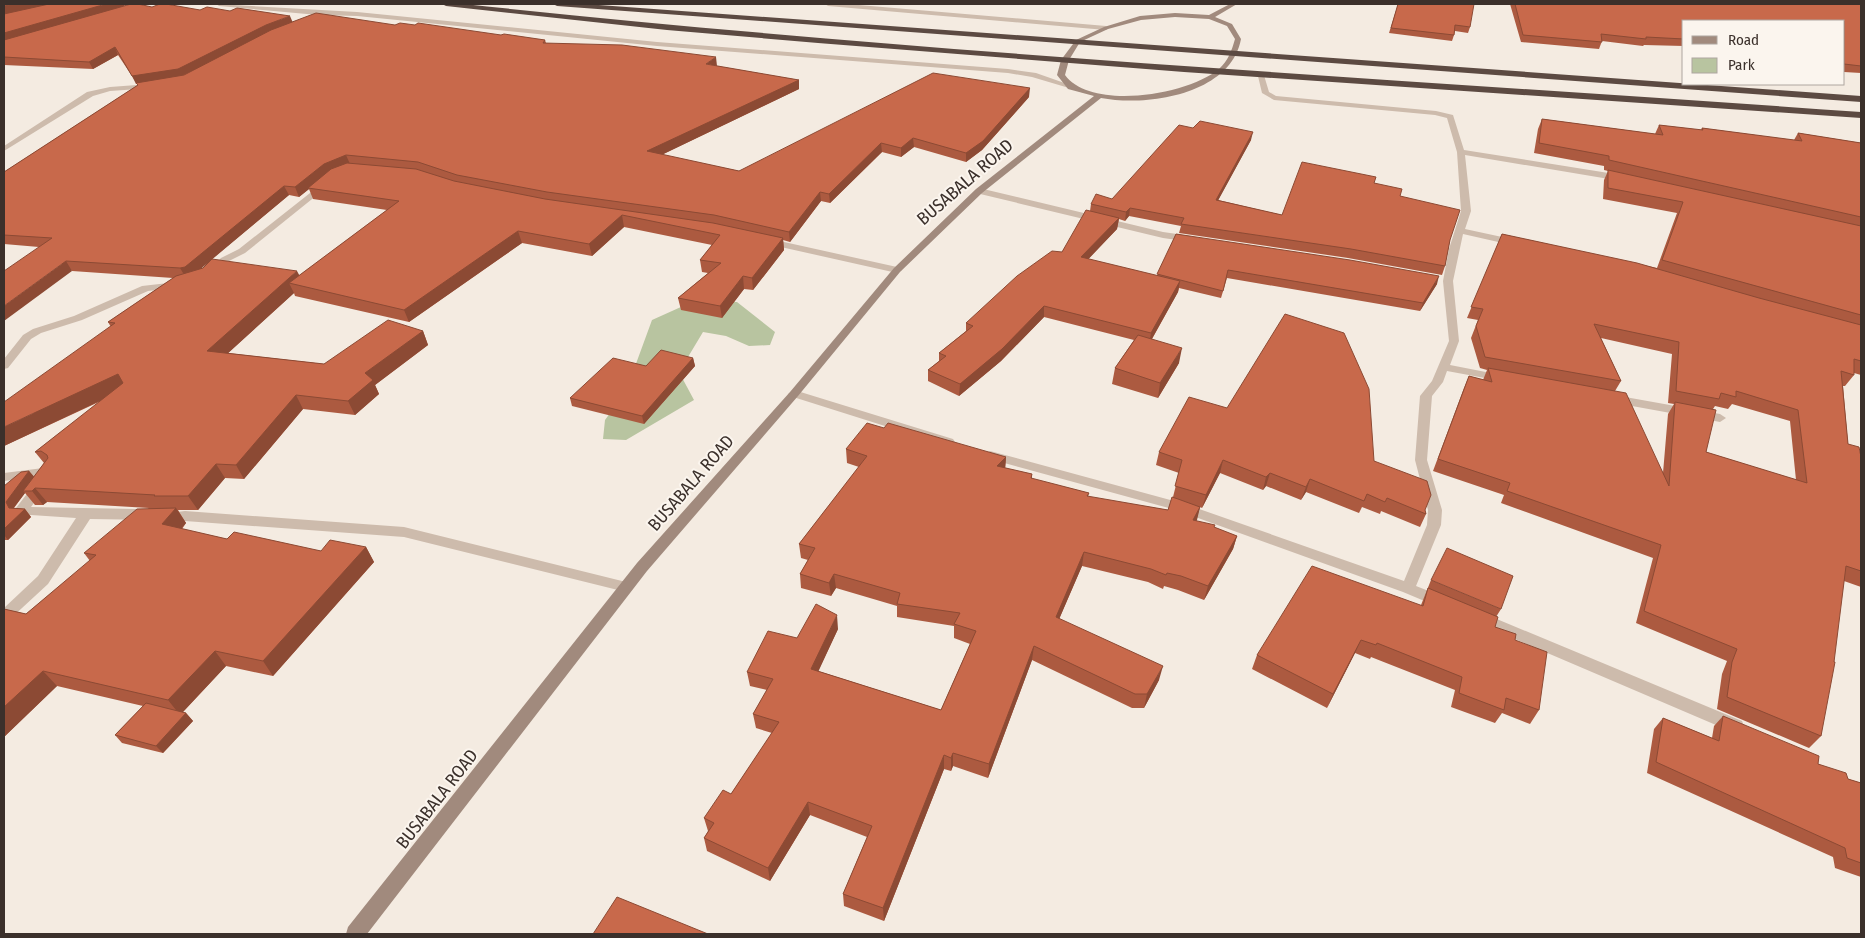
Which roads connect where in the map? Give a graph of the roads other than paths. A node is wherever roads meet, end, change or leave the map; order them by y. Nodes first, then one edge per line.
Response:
1 (219, 4) edge
2 (446, 4) edge
3 (557, 4) edge
4 (828, 4) edge
5 (1234, 4) edge
6 (318, 13) junction
7 (1210, 17) junction
8 (304, 22) edge
9 (1106, 28) junction
10 (1078, 41) junction
11 (1235, 53) junction
12 (1065, 60) junction
13 (1220, 72) junction
14 (1260, 74) junction
15 (160, 84) edge
16 (1069, 86) junction
17 (1099, 96) junction
18 (1861, 99) edge
19 (1861, 115) edge
20 (4, 149) edge
21 (1461, 152) junction
22 (332, 177) edge
23 (1634, 182) edge
24 (979, 191) junction
25 (1460, 230) junction
26 (754, 238) edge
27 (1201, 241) edge
28 (1526, 246) edge
29 (897, 270) junction
30 (199, 280) edge
31 (185, 284) edge
32 (4, 366) edge
33 (1442, 367) junction
34 (1509, 379) edge
35 (794, 394) junction
36 (1605, 397) edge
37 (1720, 418) dead end
38 (959, 445) edge
39 (978, 451) edge
40 (4, 477) edge
41 (86, 514) junction
42 (626, 587) junction
43 (1408, 588) junction
44 (1453, 606) edge
45 (1471, 614) edge
46 (4, 616) edge
47 (1745, 730) edge
48 (355, 934) edge

1 - 6 street
2 - 12 highway
3 - 10 highway
4 - 9 street
5 - 7 street
6 - 8 street
6 - 16 street
7 - 9 street
7 - 11 street
9 - 10 street
10 - 11 highway
10 - 12 street
11 - 13 street
11 - 18 highway
12 - 13 highway
12 - 16 street
13 - 14 highway
13 - 17 street
14 - 19 highway
14 - 21 street
15 - 20 street
16 - 17 street
17 - 24 street, BUSABALA ROAD
21 - 23 street
21 - 25 street
22 - 30 street
24 - 27 street
24 - 29 street, BUSABALA ROAD
25 - 28 street
25 - 33 street
26 - 29 street
29 - 35 street, BUSABALA ROAD
31 - 32 street
33 - 34 street
33 - 43 street
35 - 38 street
35 - 42 street, BUSABALA ROAD
36 - 37 street
39 - 43 street
40 - 41 street
41 - 42 street
41 - 46 street
42 - 48 street, BUSABALA ROAD
43 - 44 street
45 - 47 street

